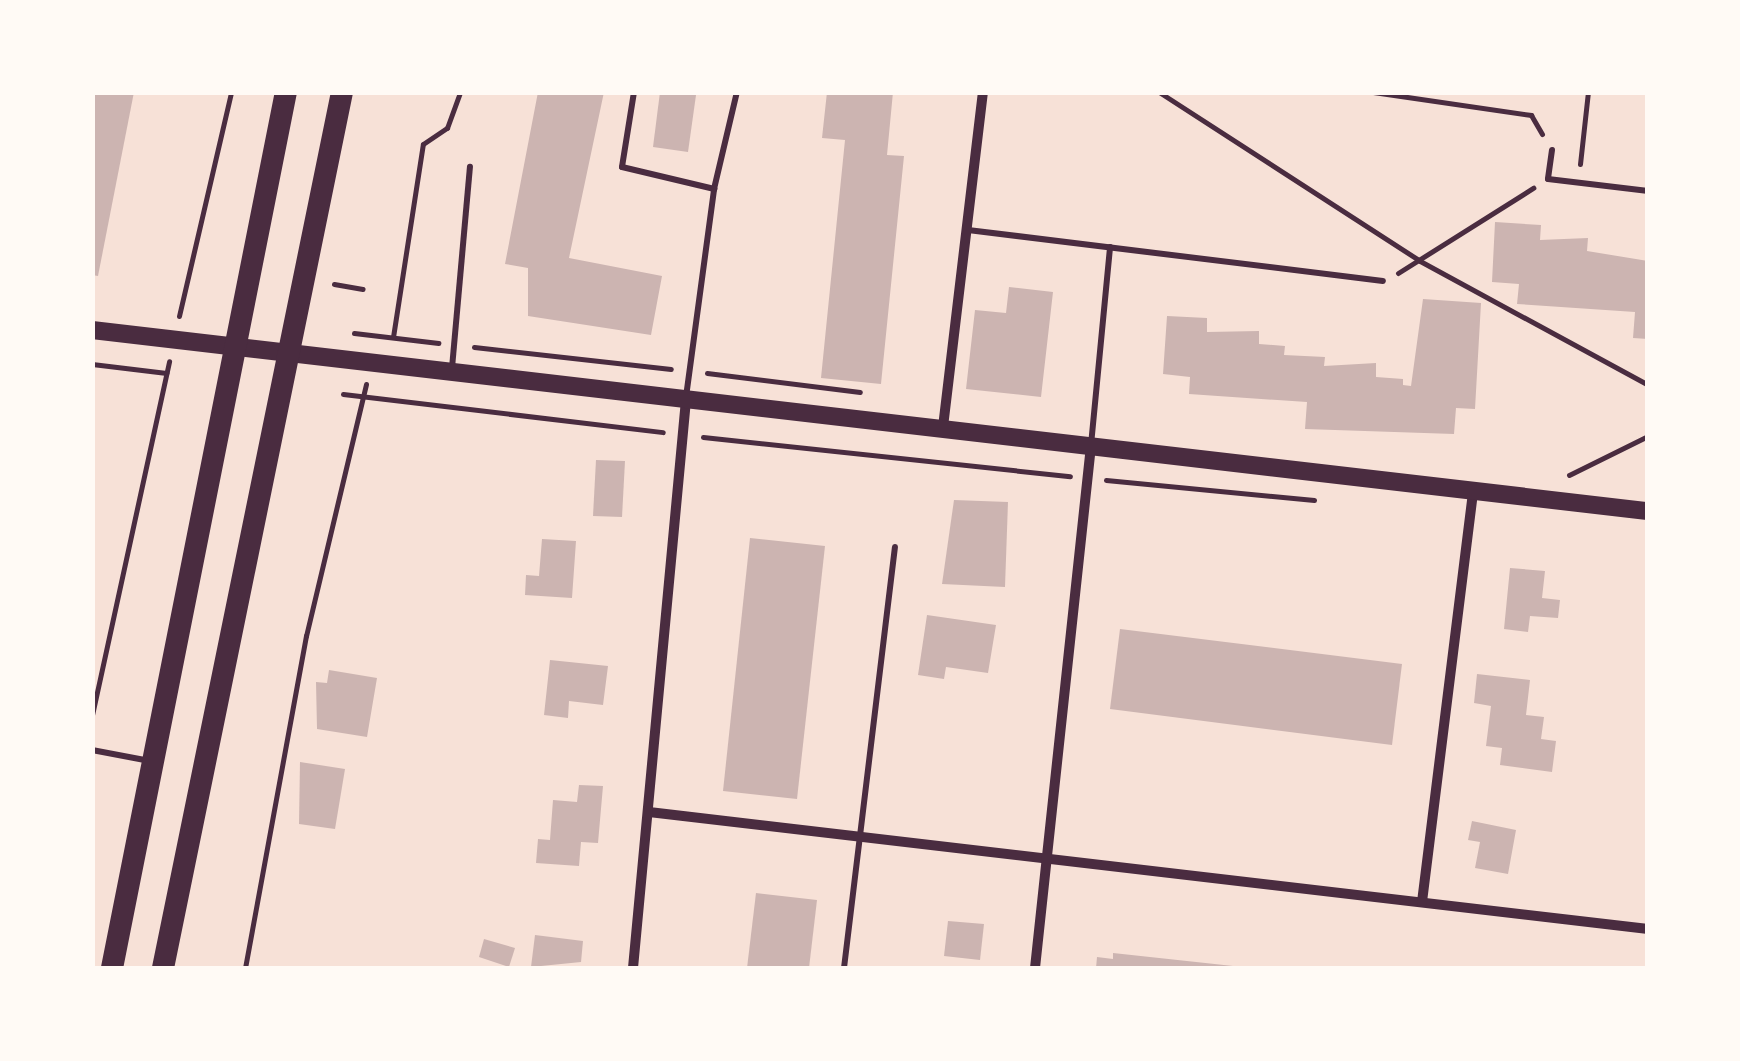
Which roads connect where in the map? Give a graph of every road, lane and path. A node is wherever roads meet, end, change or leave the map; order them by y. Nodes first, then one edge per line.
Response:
1 (231, 92) edge
2 (286, 92) edge
3 (342, 92) edge
4 (460, 92) edge
5 (634, 92) edge
6 (737, 92) edge
7 (983, 92) edge
8 (1159, 92) edge
9 (1373, 92) edge
10 (1588, 92) edge
11 (1552, 150) joint
12 (470, 166) dead end
13 (1548, 179) junction
14 (1578, 183) junction
15 (714, 190) junction
16 (1648, 190) edge
17 (968, 230) junction
18 (1110, 247) junction
19 (193, 256) junction
20 (202, 258) dead end
21 (1420, 261) junction
22 (1383, 282) joint
23 (334, 284) dead end
24 (364, 289) dead end
25 (92, 330) edge
26 (174, 338) junction
27 (237, 346) junction
28 (288, 354) junction
29 (92, 364) edge
30 (371, 364) junction
31 (166, 373) junction
32 (452, 374) junction
33 (1648, 385) edge
34 (343, 394) dead end
35 (363, 397) junction
36 (686, 400) junction
37 (944, 428) junction
38 (683, 435) junction
39 (1648, 436) edge
40 (1091, 446) junction
41 (1568, 475) dead end
42 (1087, 478) junction
43 (1473, 491) junction
44 (1318, 500) dead end
45 (1648, 510) edge
46 (895, 546) dead end
47 (92, 714) edge
48 (92, 750) edge
49 (153, 762) junction
50 (649, 812) junction
51 (863, 834) junction
52 (1049, 857) junction
53 (1422, 902) junction
54 (1648, 929) edge
55 (112, 968) edge
56 (164, 968) edge
57 (245, 968) edge
58 (632, 968) edge
59 (844, 968) edge
60 (1035, 968) edge

1 - 19 path
2 - 27 main road
3 - 28 main road
4 - 30 path
5 - 15 lane
6 - 15 lane
7 - 17 street
8 - 21 path
9 - 11 path
10 - 14 path
11 - 13 lane
12 - 32 lane
13 - 14 lane
13 - 21 path
14 - 16 lane
15 - 36 lane
17 - 18 lane
17 - 37 street
18 - 22 lane
18 - 40 lane
19 - 20 path
19 - 26 path
21 - 22 path
21 - 33 path
23 - 24 path
25 - 26 street
26 - 27 street
26 - 31 path
27 - 28 street
27 - 49 main road
28 - 30 street
28 - 56 main road
29 - 31 path
30 - 32 street
30 - 35 path
31 - 47 path
32 - 36 street
34 - 35 path
35 - 38 path
35 - 57 path
36 - 37 street
36 - 38 street
37 - 40 street
38 - 42 path
38 - 50 street
39 - 41 path
40 - 42 street
40 - 43 street
42 - 44 path
42 - 52 street
43 - 45 street
43 - 53 street
46 - 51 lane
48 - 49 lane
49 - 55 main road
50 - 51 street
50 - 58 street
51 - 52 street
51 - 59 lane
52 - 53 street
52 - 60 street
53 - 54 street

